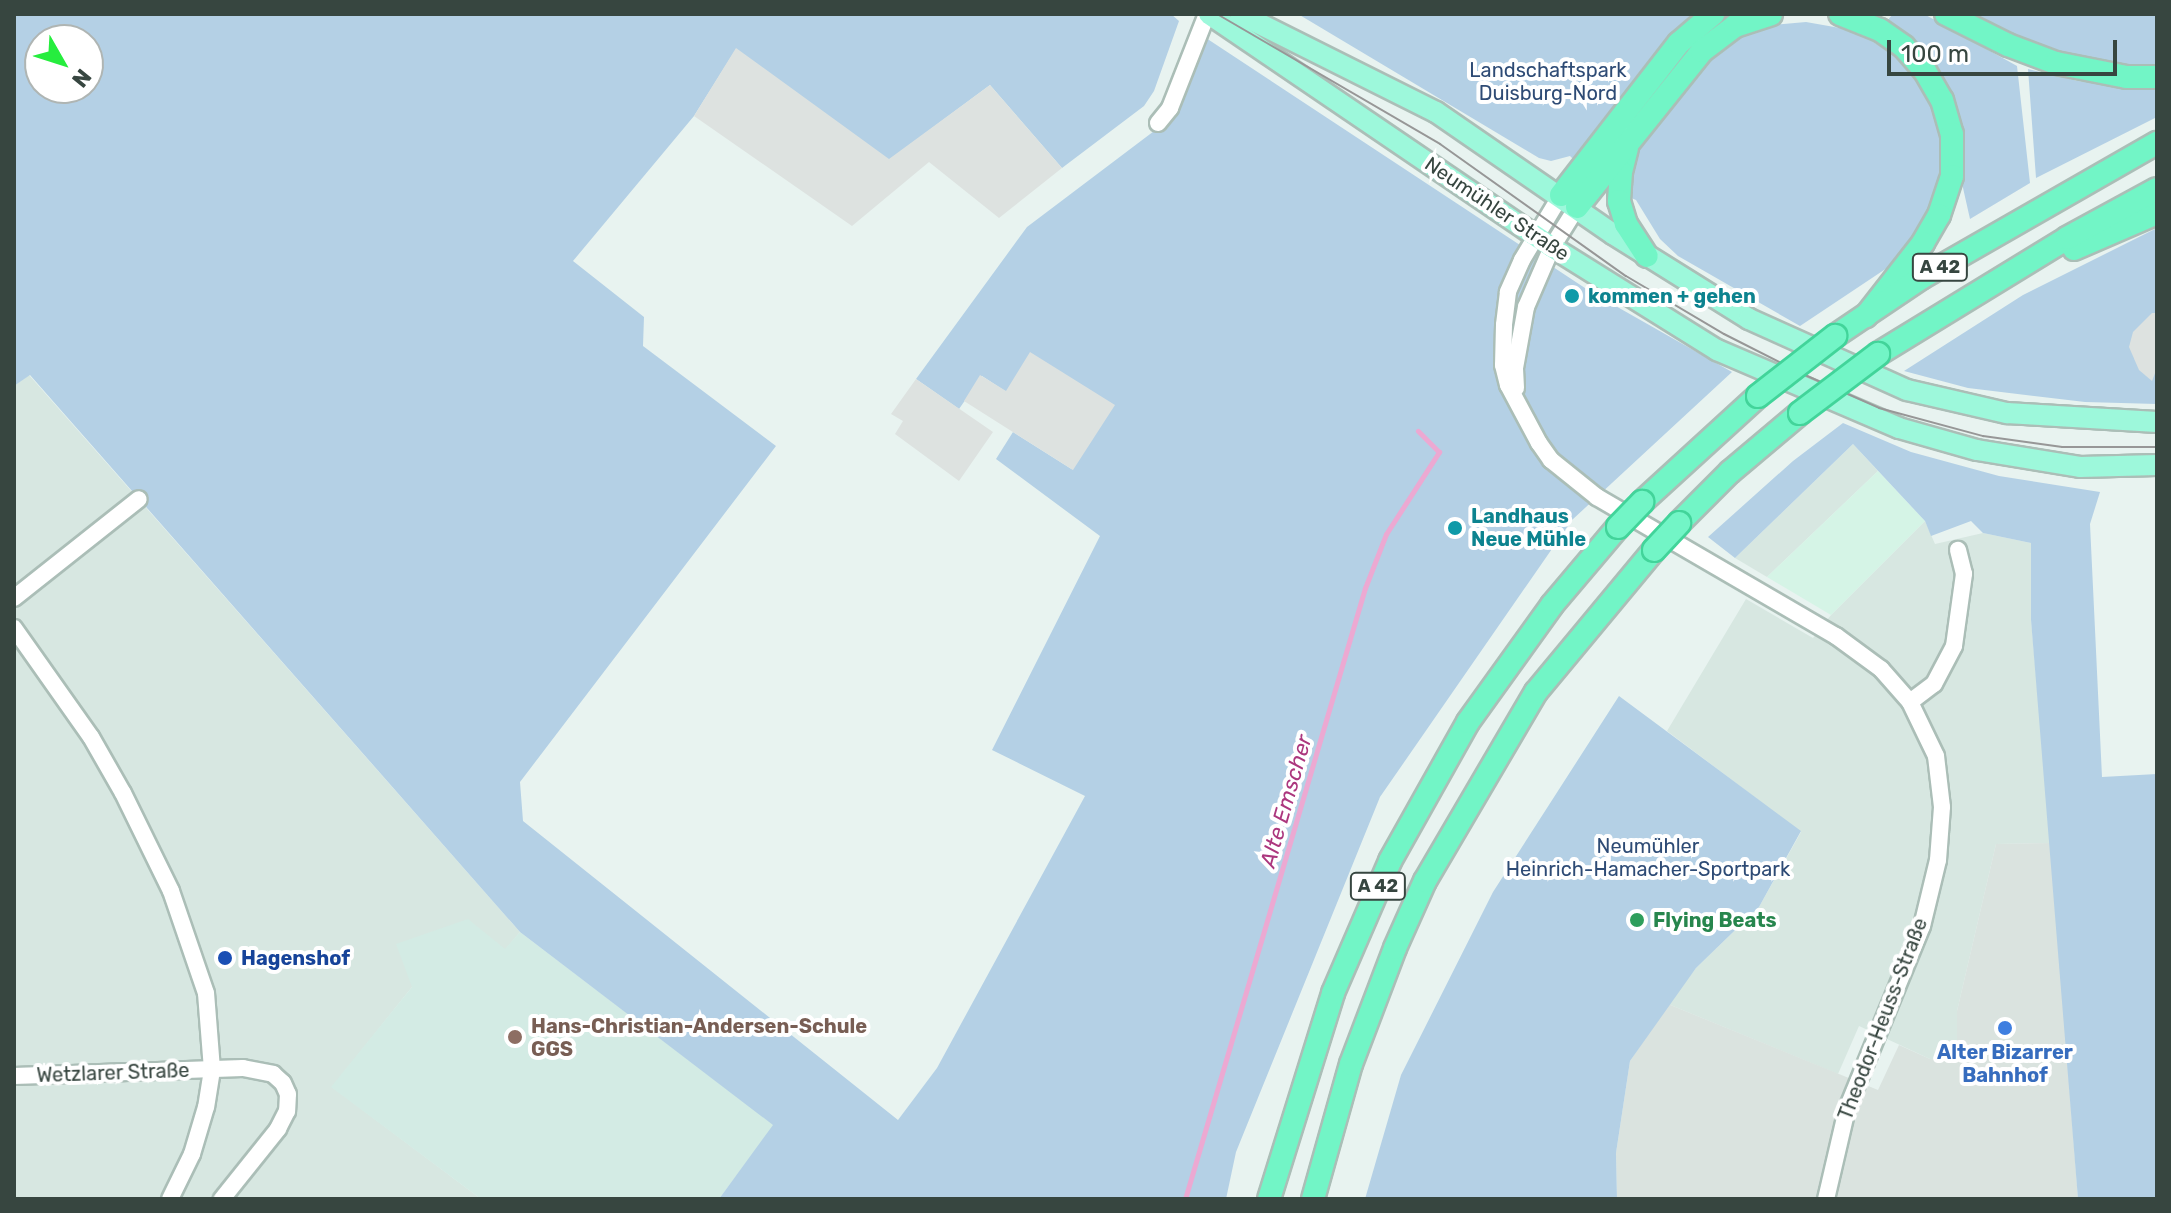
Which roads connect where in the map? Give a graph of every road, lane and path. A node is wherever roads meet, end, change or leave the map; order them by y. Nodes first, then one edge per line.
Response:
1 (1208, 14) edge
2 (1240, 14) edge
3 (1713, 14) edge
4 (1771, 14) edge
5 (1840, 14) edge
6 (1946, 14) edge
7 (2157, 77) edge
8 (1158, 123) dead end
9 (1629, 139) junction
10 (2157, 143) edge
11 (2157, 189) edge
12 (1569, 201) junction
13 (2157, 213) edge
14 (1544, 241) junction
15 (2068, 245) junction
16 (1647, 256) junction
17 (1866, 316) junction
18 (2157, 422) edge
19 (2157, 465) edge
20 (139, 499) dead end
21 (1958, 550) dead end
22 (14, 598) edge
23 (14, 628) edge
24 (1910, 702) junction
25 (212, 1070) junction
26 (14, 1076) edge
27 (170, 1199) edge
28 (222, 1199) edge
29 (1269, 1199) edge
30 (1313, 1199) edge
31 (1826, 1199) edge

1 - 8 street
1 - 14 main road, Neumühler Straße
2 - 12 main road
3 - 12 highway
4 - 9 highway
5 - 17 highway
6 - 7 highway
9 - 12 highway
9 - 16 highway
10 - 17 highway, A 42
11 - 15 highway, A 42
12 - 14 street, Theodor-Heuss-Straße
12 - 16 main road
13 - 15 highway
14 - 19 main road, Neumühler Straße
14 - 24 street, Theodor-Heuss-Straße
15 - 30 highway, A 42, bridge
16 - 18 main road
17 - 29 highway, A 42, bridge
20 - 22 street
21 - 24 street
23 - 25 street
24 - 31 street, Theodor-Heuss-Straße
25 - 26 street, Wetzlarer Straße
25 - 27 street
25 - 28 street, Wetzlarer Straße

